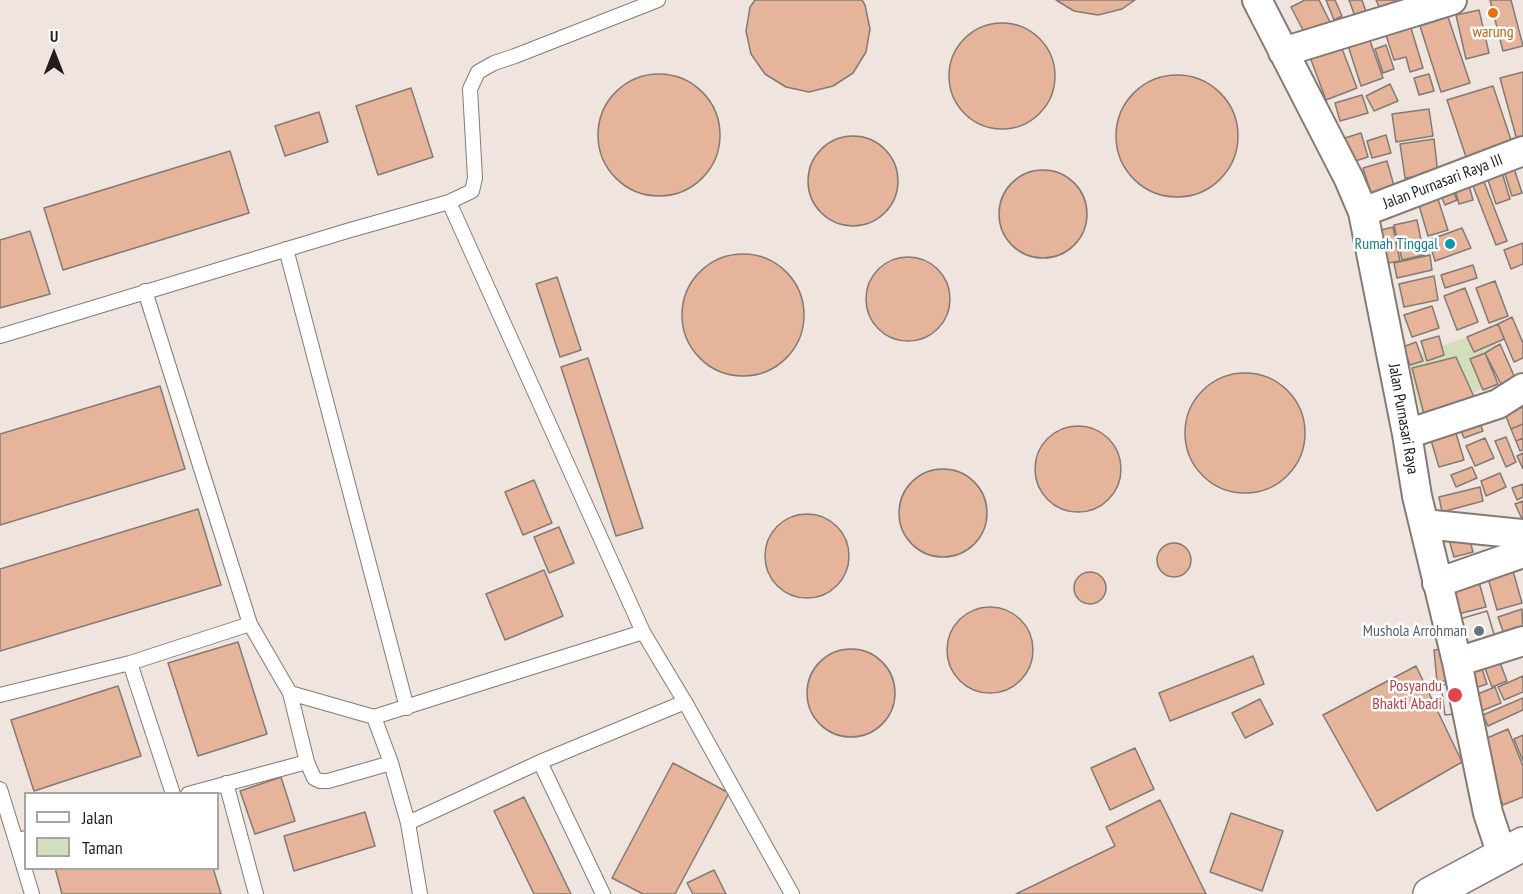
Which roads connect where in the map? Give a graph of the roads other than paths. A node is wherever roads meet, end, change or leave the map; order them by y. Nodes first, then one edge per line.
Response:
1 (658, 0) edge
2 (1257, 0) edge
3 (1452, 0) edge
4 (1283, 52) junction
5 (1523, 151) edge
6 (449, 202) junction
7 (1363, 212) junction
8 (286, 249) junction
9 (145, 291) junction
10 (0, 336) edge
11 (1523, 388) edge
12 (1407, 434) junction
13 (1424, 524) junction
14 (1523, 534) edge
15 (1523, 553) edge
16 (1437, 583) junction
17 (250, 624) junction
18 (643, 632) junction
19 (1523, 641) edge
20 (1457, 662) junction
21 (130, 663) junction
22 (290, 693) junction
23 (0, 695) edge
24 (685, 702) junction
25 (407, 708) junction
26 (374, 717) junction
27 (307, 762) junction
28 (540, 762) junction
29 (391, 763) junction
30 (226, 783) junction
31 (0, 789) edge
32 (171, 792) edge
33 (195, 792) edge
34 (408, 823) junction
35 (21, 840) edge
36 (1513, 849) edge
37 (24, 855) edge
38 (27, 870) edge
39 (32, 894) edge
40 (256, 894) edge
41 (420, 894) edge
42 (603, 894) edge
43 (792, 894) edge
44 (1430, 894) edge

1 - 6 lane
2 - 4 street, Jalan Purnasari Raya
3 - 4 street
4 - 7 street, Jalan Purnasari Raya
5 - 7 street, Jalan Purnasari Raya III
6 - 8 lane
6 - 18 lane
7 - 12 street, Jalan Purnasari Raya
8 - 9 lane
8 - 25 lane
9 - 10 lane
9 - 17 lane
11 - 12 street
12 - 13 street, Jalan Purnasari Raya
13 - 14 street
13 - 16 street, Jalan Purnasari Raya
15 - 16 street
16 - 20 street, Jalan Purnasari Raya
17 - 21 lane
17 - 22 lane
18 - 24 lane
18 - 25 lane
19 - 20 street
20 - 36 street, Jalan Purnasari Raya
21 - 23 lane
21 - 32 lane
22 - 26 lane
22 - 27 lane
24 - 28 lane
24 - 43 lane
25 - 26 lane
26 - 29 lane
27 - 29 lane
27 - 30 lane
28 - 34 lane
28 - 42 lane
29 - 34 lane
30 - 33 lane
30 - 40 lane
31 - 35 lane
34 - 41 lane
35 - 37 lane
36 - 44 highway
38 - 39 lane

